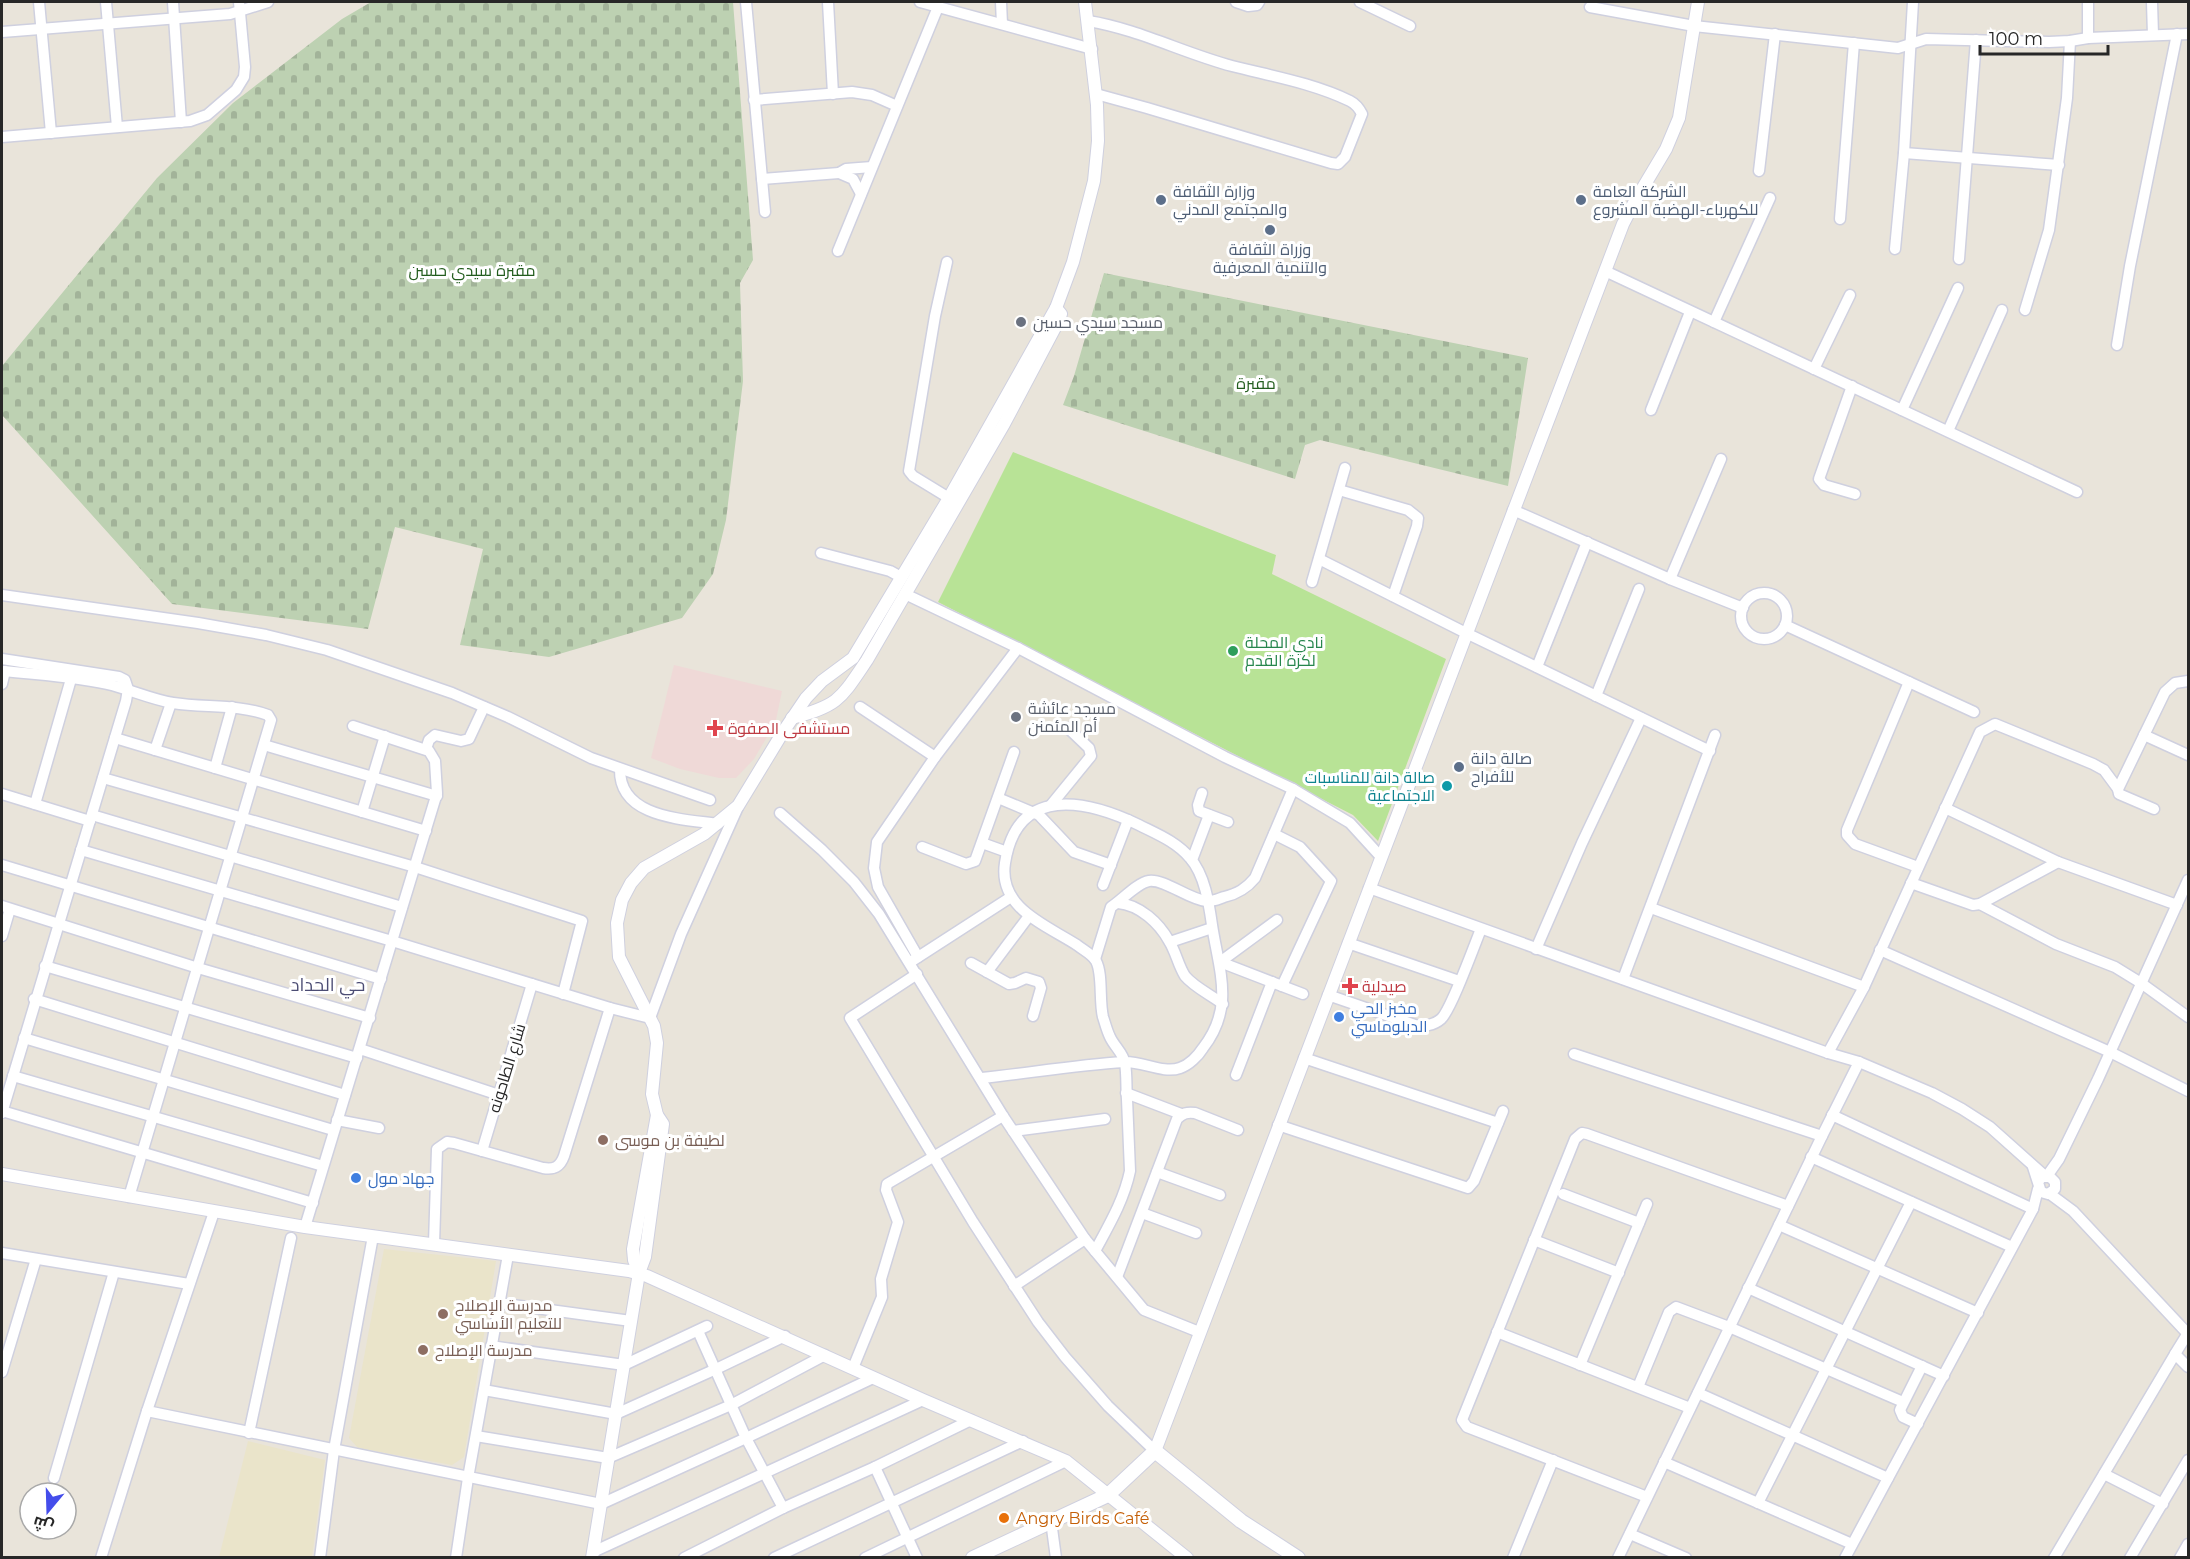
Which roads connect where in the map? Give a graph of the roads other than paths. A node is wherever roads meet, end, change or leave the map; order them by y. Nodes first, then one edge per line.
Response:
1 (39, 2) edge
2 (105, 2) edge
3 (173, 2) edge
4 (268, 2) edge
5 (746, 2) edge
6 (828, 2) edge
7 (920, 2) edge
8 (1001, 2) edge
9 (1085, 2) edge
10 (1236, 2) edge
11 (1259, 2) edge
12 (1360, 2) edge
13 (1698, 2) edge
14 (1913, 2) edge
15 (2088, 2) edge
16 (2152, 2) edge
17 (938, 6) junction
18 (240, 7) edge
19 (1590, 7) dead end
20 (174, 19) junction
21 (1088, 21) junction
22 (108, 24) junction
23 (1002, 24) junction
24 (1410, 26) dead end
25 (1694, 26) junction
26 (42, 29) junction
27 (2, 32) edge
28 (1775, 34) junction
29 (2153, 34) junction
30 (2183, 34) edge
31 (2088, 38) junction
32 (1976, 40) junction
33 (2070, 41) junction
34 (1912, 42) junction
35 (1854, 43) junction
36 (1092, 49) junction
37 (833, 94) junction
38 (1096, 94) junction
39 (754, 100) junction
40 (897, 106) junction
41 (181, 122) junction
42 (117, 127) junction
43 (51, 133) junction
44 (2, 137) edge
45 (1904, 153) junction
46 (1968, 157) junction
47 (2059, 165) junction
48 (872, 167) junction
49 (1759, 171) dead end
50 (839, 173) junction
51 (762, 179) junction
52 (861, 194) junction
53 (1770, 198) dead end
54 (765, 212) dead end
55 (1840, 219) dead end
56 (1895, 249) dead end
57 (838, 251) dead end
58 (1959, 259) dead end
59 (947, 262) dead end
60 (1605, 271) junction
61 (1958, 288) dead end
62 (1850, 295) dead end
63 (1056, 308) junction
64 (2002, 310) dead end
65 (2025, 310) dead end
66 (1690, 312) junction
67 (1714, 322) junction
68 (2116, 345) dead end
69 (1814, 369) junction
70 (1852, 387) junction
71 (1651, 410) dead end
72 (1902, 410) junction
73 (1948, 432) junction
74 (1721, 459) dead end
75 (1346, 468) dead end
76 (1339, 490) junction
77 (2077, 492) dead end
78 (1855, 494) dead end
79 (949, 498) junction
80 (1513, 510) junction
81 (1587, 542) junction
82 (821, 553) dead end
83 (1318, 559) junction
84 (901, 577) junction
85 (1670, 579) junction
86 (1312, 582) dead end
87 (1639, 589) dead end
88 (905, 594) junction
89 (2, 595) edge
90 (1393, 596) junction
91 (1743, 608) junction
92 (1785, 625) junction
93 (1466, 633) junction
94 (1018, 648) junction
95 (853, 658) junction
96 (2, 659) edge
97 (867, 660) junction
98 (1537, 667) junction
99 (3, 671) edge
100 (71, 679) junction
101 (2188, 681) edge
102 (1909, 682) junction
103 (2, 684) edge
104 (128, 689) junction
105 (1596, 696) junction
106 (171, 703) junction
107 (484, 706) junction
108 (232, 707) junction
109 (860, 707) dead end
110 (1974, 712) dead end
111 (792, 718) junction
112 (1641, 718) junction
113 (353, 726) dead end
114 (1068, 728) dead end
115 (1715, 735) dead end
116 (2144, 735) junction
117 (385, 736) junction
118 (115, 738) junction
119 (264, 745) junction
120 (426, 749) junction
121 (155, 750) junction
122 (1710, 750) junction
123 (1014, 752) dead end
124 (2188, 755) edge
125 (935, 757) junction
126 (215, 768) junction
127 (620, 769) junction
128 (373, 777) junction
129 (103, 778) junction
130 (254, 780) junction
131 (1293, 789) junction
132 (2118, 789) junction
133 (2, 794) edge
134 (1202, 794) dead end
135 (437, 796) junction
136 (998, 798) junction
137 (710, 800) dead end
138 (35, 804) junction
139 (1051, 805) junction
140 (738, 806) junction
141 (1945, 808) junction
142 (2154, 809) dead end
143 (362, 812) junction
144 (780, 813) dead end
145 (1034, 813) junction
146 (1209, 815) junction
147 (91, 818) junction
148 (243, 818) junction
149 (1128, 820) junction
150 (1228, 822) dead end
151 (718, 824) junction
152 (426, 831) junction
153 (1274, 834) junction
154 (982, 843) junction
155 (922, 847) dead end
156 (81, 850) junction
157 (1007, 852) junction
158 (231, 856) junction
159 (1381, 857) junction
160 (1192, 860) junction
161 (2058, 862) junction
162 (1111, 865) junction
163 (2, 866) edge
164 (415, 867) junction
165 (1918, 867) junction
166 (2188, 880) edge
167 (1911, 883) junction
168 (1103, 885) dead end
169 (70, 886) junction
170 (1369, 888) junction
171 (221, 891) junction
172 (1011, 897) junction
173 (1208, 902) junction
174 (1118, 903) junction
175 (1980, 904) junction
176 (2177, 905) junction
177 (402, 907) junction
178 (6, 908) edge
179 (1651, 908) junction
180 (1029, 916) junction
181 (1277, 920) dead end
182 (59, 924) junction
183 (1212, 928) junction
184 (210, 929) junction
185 (1481, 929) junction
186 (2, 936) edge
187 (392, 941) junction
188 (1170, 942) junction
189 (1348, 943) junction
190 (1536, 949) junction
191 (1880, 950) junction
192 (1095, 959) junction
193 (914, 960) junction
194 (1220, 962) junction
195 (971, 963) dead end
196 (45, 966) junction
197 (198, 968) junction
198 (987, 972) junction
199 (917, 974) junction
200 (381, 979) junction
201 (1623, 979) junction
202 (1459, 981) junction
203 (2141, 983) junction
204 (532, 984) junction
205 (1277, 984) junction
206 (1864, 987) junction
207 (563, 994) junction
208 (1303, 994) dead end
209 (1328, 995) junction
210 (34, 999) junction
211 (1223, 1004) junction
212 (186, 1007) junction
213 (610, 1008) junction
214 (1033, 1016) dead end
215 (2188, 1017) edge
216 (370, 1018) junction
217 (650, 1018) junction
218 (24, 1038) junction
219 (175, 1044) junction
220 (2110, 1052) junction
221 (1828, 1053) junction
222 (358, 1054) junction
223 (1574, 1054) dead end
224 (1304, 1058) junction
225 (1125, 1062) junction
226 (1859, 1062) junction
227 (1236, 1075) dead end
228 (13, 1076) junction
229 (982, 1078) junction
230 (165, 1079) junction
231 (2188, 1091) edge
232 (1126, 1093) junction
233 (345, 1095) junction
234 (499, 1095) junction
235 (1503, 1111) dead end
236 (2, 1112) edge
237 (1181, 1114) junction
238 (1832, 1115) junction
239 (1003, 1116) junction
240 (153, 1118) junction
241 (1105, 1119) dead end
242 (1498, 1123) junction
243 (335, 1125) junction
244 (1278, 1125) junction
245 (379, 1128) dead end
246 (1238, 1130) dead end
247 (1013, 1131) junction
248 (1822, 1136) junction
249 (482, 1151) junction
250 (142, 1152) junction
251 (935, 1156) junction
252 (1811, 1157) junction
253 (323, 1166) junction
254 (1157, 1172) junction
255 (2, 1174) edge
256 (2047, 1185) junction
257 (1563, 1194) dead end
258 (1220, 1195) dead end
259 (129, 1197) junction
260 (1911, 1202) junction
261 (313, 1203) junction
262 (1647, 1204) dead end
263 (1788, 1206) junction
264 (2033, 1209) junction
265 (213, 1212) junction
266 (1143, 1213) junction
267 (1639, 1223) junction
268 (1779, 1225) junction
269 (305, 1227) junction
270 (1196, 1233) dead end
271 (373, 1236) junction
272 (291, 1238) dead end
273 (1085, 1239) junction
274 (1534, 1240) junction
275 (434, 1244) junction
276 (2013, 1248) junction
277 (1095, 1251) junction
278 (2, 1253) edge
279 (508, 1255) junction
280 (36, 1259) junction
281 (1877, 1268) junction
282 (114, 1272) junction
283 (639, 1273) junction
284 (1619, 1273) junction
285 (1117, 1277) junction
286 (189, 1284) junction
287 (1014, 1286) junction
288 (1748, 1288) junction
289 (499, 1303) junction
290 (1978, 1313) junction
291 (631, 1321) junction
292 (1729, 1327) junction
293 (1845, 1331) junction
294 (1199, 1332) junction
295 (1497, 1332) junction
296 (2188, 1334) edge
297 (785, 1336) junction
298 (492, 1346) junction
299 (2175, 1354) junction
300 (825, 1355) junction
301 (624, 1365) junction
302 (1580, 1365) junction
303 (1923, 1366) junction
304 (2188, 1367) edge
305 (853, 1368) junction
306 (1826, 1369) junction
307 (716, 1370) junction
308 (2, 1372) edge
309 (1944, 1376) junction
310 (873, 1378) junction
311 (1638, 1387) junction
312 (484, 1390) junction
313 (1698, 1393) junction
314 (923, 1400) junction
315 (1903, 1402) junction
316 (731, 1405) junction
317 (1690, 1408) junction
318 (147, 1411) junction
319 (616, 1414) junction
320 (971, 1420) junction
321 (1917, 1424) junction
322 (249, 1432) junction
323 (1792, 1435) junction
324 (476, 1436) junction
325 (746, 1438) junction
326 (1023, 1441) junction
327 (334, 1450) junction
328 (1155, 1451) junction
329 (608, 1458) junction
330 (1553, 1460) junction
331 (2188, 1460) edge
332 (1066, 1461) junction
333 (1664, 1462) junction
334 (875, 1467) junction
335 (764, 1473) junction
336 (2104, 1474) junction
337 (54, 1478) dead end
338 (468, 1478) junction
339 (1888, 1478) junction
340 (1108, 1495) junction
341 (1647, 1497) junction
342 (892, 1503) junction
343 (1758, 1503) junction
344 (601, 1504) junction
345 (2163, 1504) junction
346 (783, 1508) junction
347 (1051, 1521) junction
348 (1630, 1534) junction
349 (908, 1538) junction
350 (1852, 1544) junction
351 (2188, 1544) edge
352 (592, 1555) edge
353 (978, 1556) edge
354 (100, 1557) edge
355 (320, 1557) edge
356 (456, 1557) edge
357 (687, 1557) edge
358 (774, 1557) edge
359 (865, 1557) edge
360 (917, 1557) edge
361 (1056, 1557) edge
362 (1187, 1557) edge
363 (1298, 1557) edge
364 (1513, 1557) edge
365 (1618, 1557) edge
366 (1686, 1557) edge
367 (1845, 1557) edge
368 (2054, 1557) edge
369 (2130, 1557) edge
370 (2180, 1557) edge

1 - 26 street
2 - 22 street
3 - 20 street
4 - 18 street
5 - 39 street
6 - 37 street
7 - 17 street
8 - 23 street
9 - 21 street
10 - 11 street
12 - 24 street
13 - 25 street
14 - 34 street
15 - 31 street
16 - 29 street
17 - 23 street
17 - 40 street
18 - 20 street
18 - 41 street
19 - 25 street
20 - 22 street
20 - 41 street
21 - 36 street
21 - 38 street
22 - 26 street
22 - 42 street
23 - 36 street
25 - 28 street
25 - 60 street
26 - 27 street
26 - 43 street
28 - 35 street
28 - 49 street
29 - 30 street
29 - 31 street
30 - 68 street
31 - 33 street
32 - 33 street
32 - 34 street
32 - 46 street
33 - 47 street
34 - 35 street
34 - 45 street
35 - 55 street
36 - 38 street
37 - 39 street
37 - 40 street
38 - 63 street
39 - 51 street
40 - 48 street
41 - 42 street
42 - 43 street
43 - 44 street
45 - 46 street
45 - 56 street
46 - 47 street
46 - 58 street
47 - 65 street
48 - 50 street
48 - 52 street
50 - 51 street
50 - 52 street
51 - 54 street
52 - 57 street
53 - 67 street
59 - 79 street
60 - 66 street
60 - 80 street
61 - 72 street
62 - 69 street
63 - 79 street
63 - 88 street
64 - 73 street
66 - 67 street
66 - 71 street
67 - 69 street
69 - 70 street
70 - 72 street
70 - 78 street
72 - 73 street
73 - 77 street
74 - 85 street
75 - 76 street
76 - 83 street
76 - 90 street
79 - 84 street
80 - 81 street
80 - 93 street
81 - 85 street
81 - 98 street
82 - 84 street
83 - 86 street
83 - 90 street
84 - 95 street
85 - 91 street
87 - 105 street
88 - 94 street
88 - 97 street
89 - 107 street
90 - 93 street
91 - 92 street
91 - 92 street
92 - 102 street
93 - 98 street
93 - 159 street
94 - 125 street
94 - 131 street
95 - 97 street
95 - 111 street
96 - 104 street
97 - 111 street
98 - 105 street
99 - 100 street
99 - 103 street
100 - 104 street
100 - 138 street
101 - 116 street
102 - 110 street
102 - 165 street
104 - 106 street
104 - 118 street
105 - 112 street
106 - 108 street
106 - 121 street
107 - 120 street
107 - 127 street
108 - 119 street
108 - 126 street
109 - 125 street
111 - 140 street
112 - 122 street
112 - 190 street
113 - 117 street
114 - 139 street
115 - 122 street
116 - 124 street
116 - 132 street
117 - 120 street
117 - 128 street
118 - 121 street
118 - 129 street
119 - 128 street
119 - 130 street
120 - 135 street
121 - 126 street
122 - 179 street
123 - 136 street
125 - 193 street
126 - 130 street
127 - 137 street
127 - 151 street
128 - 135 street
128 - 143 street
129 - 147 street
129 - 148 street
130 - 143 street
130 - 148 street
131 - 153 street
131 - 159 street
132 - 141 street
132 - 142 street
133 - 138 street
134 - 146 street
135 - 152 street
136 - 145 street
136 - 154 street
138 - 147 street
139 - 145 street
139 - 149 street
140 - 151 street
140 - 217 street
141 - 161 street
141 - 165 street
143 - 152 street
144 - 193 street
145 - 157 street
145 - 162 street
146 - 150 street
146 - 160 street
147 - 156 street
147 - 158 street
148 - 158 street
148 - 164 street
149 - 160 street
149 - 162 street
151 - 217 street
152 - 164 street
153 - 173 street
153 - 205 street
154 - 155 street
154 - 157 street
156 - 169 street
156 - 171 street
157 - 172 street
158 - 171 street
158 - 177 street
159 - 170 street
160 - 173 street
161 - 175 street
161 - 176 street
162 - 168 street
163 - 169 street
164 - 177 street
164 - 207 street
165 - 167 street
166 - 176 street
167 - 175 street
167 - 191 street
169 - 182 street
169 - 184 street
170 - 185 street
170 - 189 street
171 - 184 street
171 - 187 street
172 - 180 street
172 - 193 street
173 - 174 street
173 - 183 street
174 - 188 street
174 - 192 street
175 - 203 street
176 - 203 street
177 - 187 street
178 - 182 street
178 - 186 street
179 - 201 street
179 - 206 street
180 - 192 street
180 - 198 street
181 - 194 street
182 - 196 street
182 - 197 street
183 - 188 street
183 - 194 street
184 - 197 street
184 - 200 street
185 - 190 street
185 - 202 street
187 - 200 street
187 - 204 street
188 - 211 street
189 - 202 street
189 - 209 street
190 - 201 street
191 - 206 street
191 - 220 street
192 - 225 street
193 - 199 street
194 - 205 street
194 - 211 street
195 - 198 street
196 - 210 street
196 - 212 street
197 - 212 street
197 - 216 street
198 - 214 street
199 - 229 street
199 - 251 street
200 - 216 street
201 - 221 street
202 - 209 street
203 - 215 street
203 - 220 street
204 - 207 street
204 - 234 street, شارع الطاحونه
205 - 208 street
205 - 227 street
206 - 221 street
207 - 213 street
209 - 224 street
210 - 218 street
210 - 219 street
211 - 225 street
212 - 219 street
212 - 222 street
213 - 217 street
213 - 249 street
216 - 222 street
217 - 283 street
218 - 228 street
218 - 230 street
219 - 230 street
219 - 233 street
220 - 231 street
220 - 256 street
221 - 226 street
222 - 233 street
222 - 234 street
223 - 248 street
224 - 242 street
224 - 244 street
225 - 229 street
225 - 232 street
226 - 238 street
226 - 256 street
228 - 236 street
228 - 240 street
229 - 239 street
230 - 240 street
230 - 243 street
232 - 237 street
232 - 277 street
233 - 243 street
234 - 249 street, شارع الطاحونه
235 - 242 street
236 - 250 street
237 - 246 street
237 - 254 street
238 - 248 street
238 - 264 street
239 - 247 street
239 - 251 street
240 - 250 street
240 - 253 street
241 - 247 street
242 - 244 street
243 - 245 street
243 - 253 street
244 - 294 street
247 - 273 street
248 - 252 street
249 - 275 street
250 - 259 street
250 - 261 street
251 - 287 street
251 - 305 street
252 - 260 street
252 - 263 street
253 - 261 street
254 - 258 street
254 - 266 street
255 - 259 street
256 - 264 street
256 - 296 street
257 - 267 street
259 - 265 street
260 - 276 street
260 - 281 street
261 - 269 street
262 - 267 street
263 - 268 street
263 - 274 street
264 - 276 street
265 - 269 street
265 - 286 street
266 - 270 street
266 - 285 street
267 - 284 street
268 - 281 street
268 - 288 street
269 - 271 street
271 - 275 street
271 - 327 street
272 - 322 street
273 - 277 street
273 - 287 street
274 - 284 street
274 - 295 street
275 - 279 street
276 - 290 street
277 - 285 street
278 - 280 street
279 - 283 street
279 - 289 street
280 - 282 street
280 - 308 street
281 - 290 street
281 - 293 street
282 - 286 street
282 - 337 street
283 - 291 street
283 - 297 street
284 - 302 street
285 - 294 street
286 - 318 street
287 - 328 street
288 - 292 street
288 - 293 street
289 - 291 street
289 - 298 street
290 - 309 street
291 - 301 street
292 - 306 street
292 - 311 street
292 - 313 street
293 - 303 street
293 - 306 street
294 - 328 street
295 - 302 street
295 - 330 street
296 - 299 street
297 - 300 street
297 - 307 street
298 - 301 street
298 - 312 street
299 - 304 street
299 - 336 street
300 - 305 street
300 - 316 street
301 - 307 street
301 - 319 street
302 - 311 street
303 - 309 street
303 - 315 street
305 - 310 street
306 - 315 street
306 - 323 street
307 - 316 street
307 - 319 street
309 - 321 street
310 - 314 street
310 - 325 street
311 - 317 street
312 - 319 street
312 - 324 street
313 - 317 street
313 - 323 street
314 - 320 street
314 - 335 street
315 - 321 street
316 - 325 street
316 - 329 street
317 - 333 street
318 - 322 street
318 - 354 street
319 - 329 street
320 - 326 street
320 - 334 street
321 - 339 street
322 - 327 street
323 - 339 street
323 - 343 street
324 - 329 street
324 - 338 street
325 - 335 street
325 - 344 street
326 - 332 street
326 - 342 street
327 - 338 street
327 - 355 street
328 - 340 main road
328 - 363 main road
329 - 344 street
330 - 341 street
330 - 364 street
331 - 345 street
332 - 340 street
332 - 349 street
333 - 341 street
333 - 343 street
334 - 342 street
334 - 346 street
335 - 346 street
335 - 352 street
336 - 345 street
336 - 368 street
338 - 344 street
338 - 356 street
339 - 350 street
340 - 347 main road
340 - 362 street
341 - 348 street
342 - 349 street
342 - 358 street
343 - 350 street
344 - 352 street
345 - 369 street
346 - 357 street
347 - 353 main road
347 - 361 street
348 - 365 street
348 - 366 street
349 - 359 street
349 - 360 street
350 - 367 street
351 - 370 street

